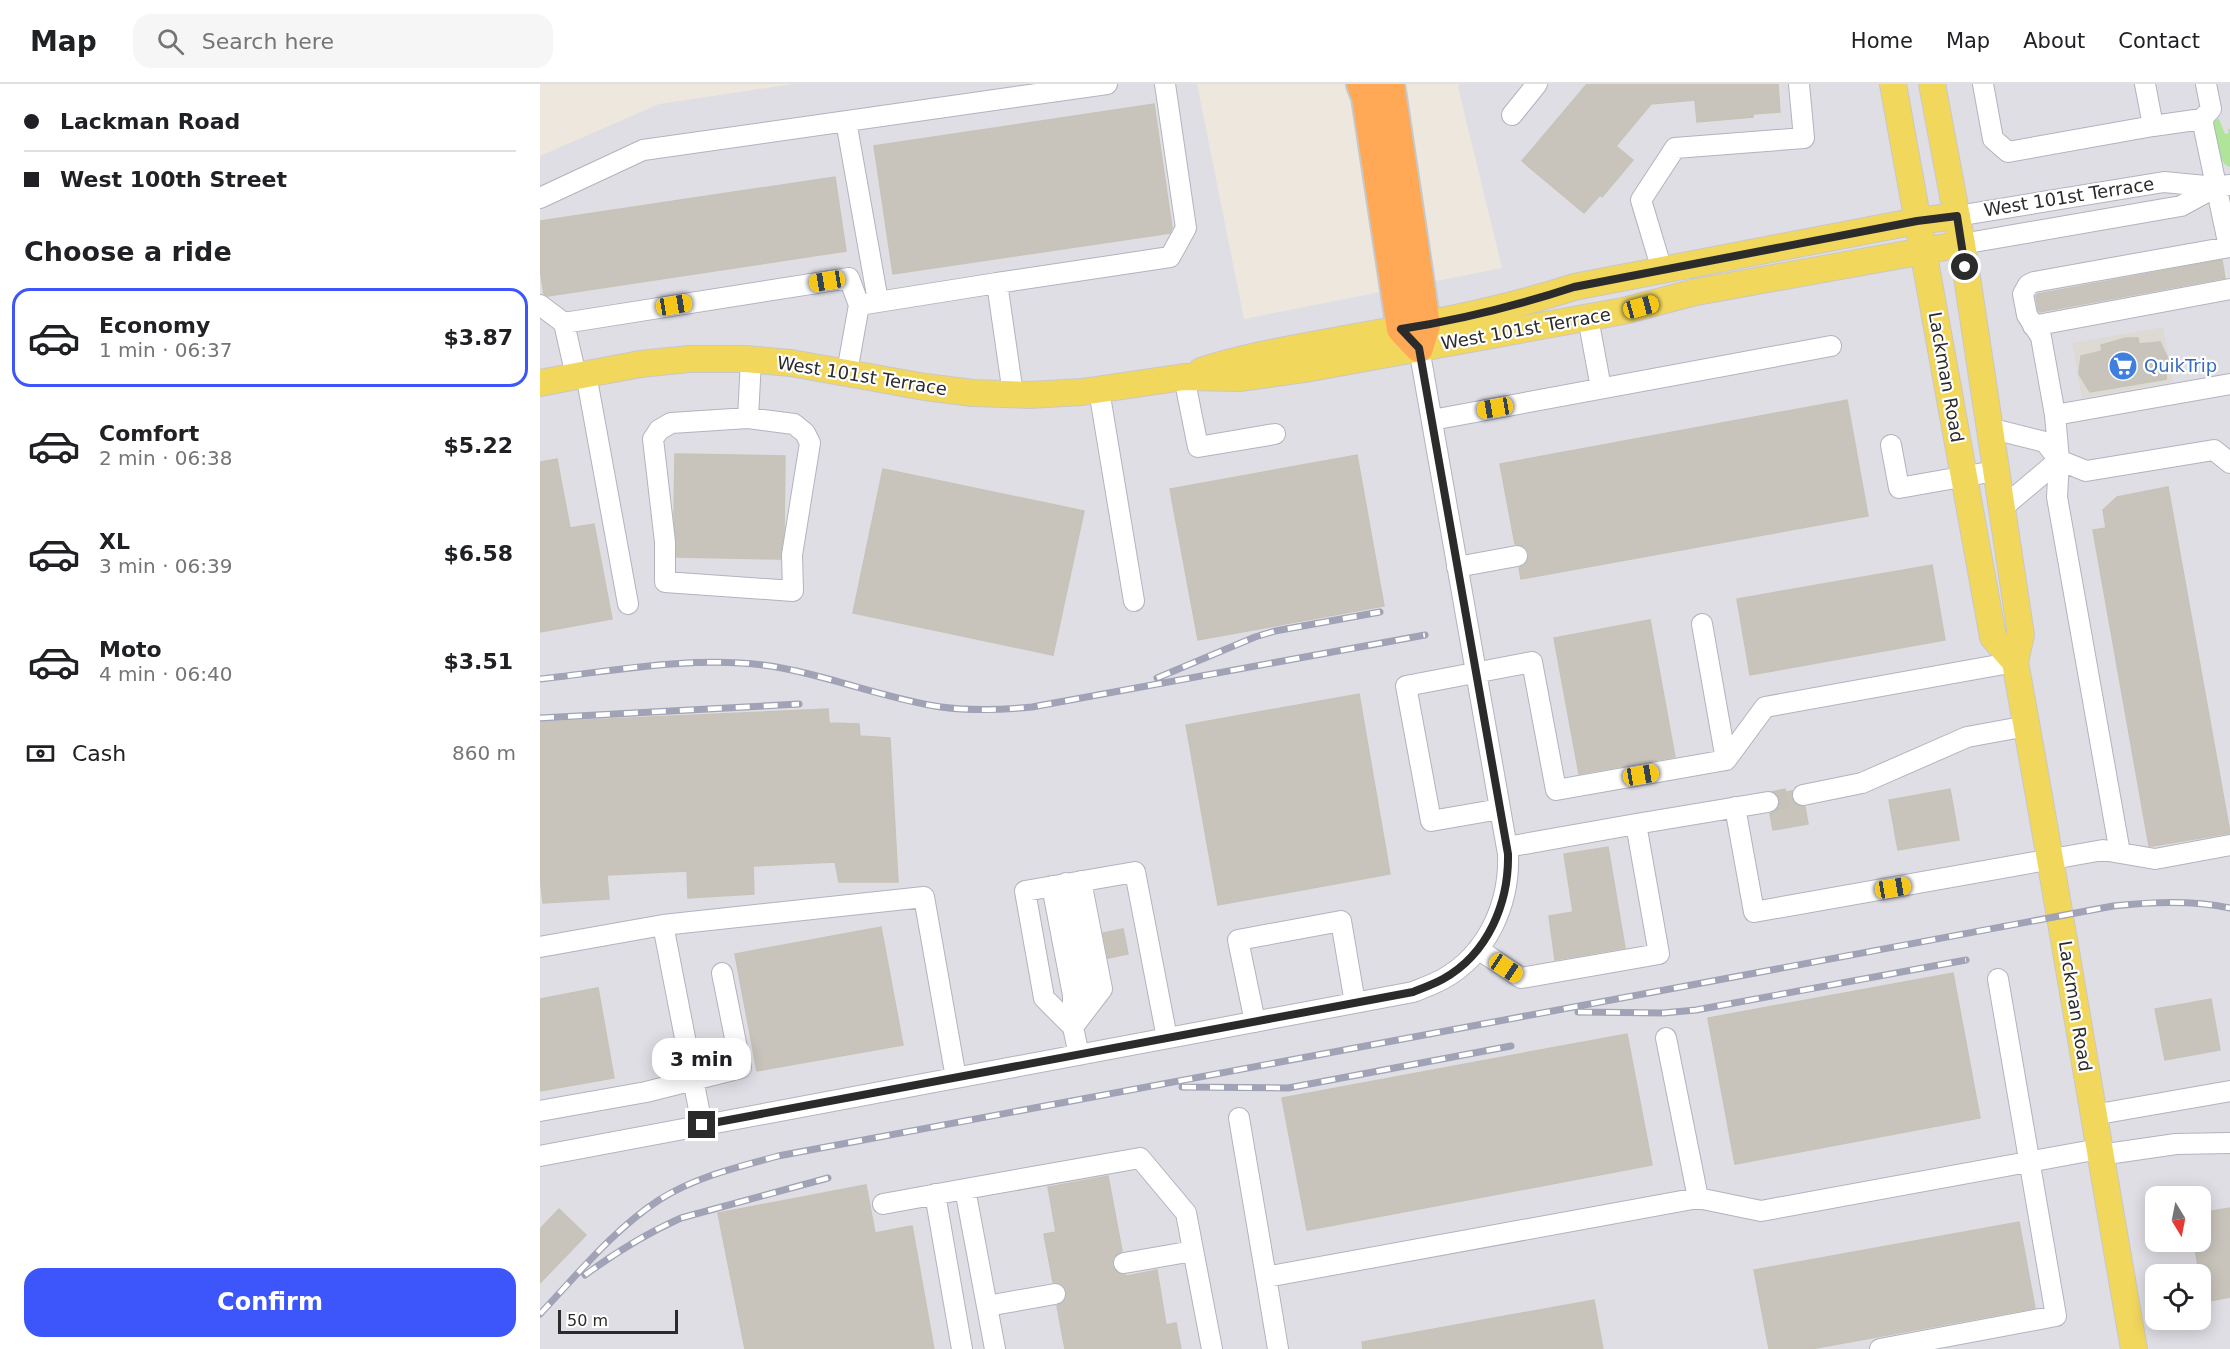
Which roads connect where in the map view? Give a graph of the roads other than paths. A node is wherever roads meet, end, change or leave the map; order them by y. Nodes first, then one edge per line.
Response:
1 (1107, 84) edge
2 (1165, 84) edge
3 (1361, 84) edge
4 (1390, 84) edge
5 (1537, 84) edge
6 (1799, 84) edge
7 (1893, 84) edge
8 (1932, 84) edge
9 (1983, 84) edge
10 (2145, 84) edge
11 (2206, 84) edge
12 (2214, 111) edge
13 (1512, 115) dead end
14 (846, 121) junction
15 (2153, 126) junction
16 (2223, 186) edge
17 (540, 198) edge
18 (1957, 216) junction
19 (1917, 221) junction
20 (1962, 244) junction
21 (2230, 248) edge
22 (1923, 251) junction
23 (1662, 270) junction
24 (997, 283) junction
25 (2230, 289) edge
26 (868, 303) junction
27 (540, 305) edge
28 (1588, 318) junction
29 (564, 323) junction
30 (2033, 326) junction
31 (1415, 334) junction
32 (1831, 346) dead end
33 (751, 360) junction
34 (847, 372) junction
35 (581, 375) junction
36 (1184, 377) junction
37 (540, 383) edge
38 (2230, 384) edge
39 (1601, 388) junction
40 (1099, 390) junction
41 (1013, 394) junction
42 (2055, 415) junction
43 (748, 418) junction
44 (1432, 420) junction
45 (1989, 428) junction
46 (1275, 434) dead end
47 (1891, 445) dead end
48 (2059, 460) junction
49 (2230, 464) edge
50 (1995, 471) junction
51 (1964, 476) junction
52 (2001, 509) junction
53 (1517, 556) dead end
54 (1457, 567) junction
55 (1134, 602) dead end
56 (627, 604) dead end
57 (1702, 624) dead end
58 (2015, 662) junction
59 (1476, 672) junction
60 (2027, 726) junction
61 (1726, 760) junction
62 (1803, 795) tunnel mouth
63 (1768, 802) tunnel mouth
64 (1735, 807) junction
65 (1500, 809) junction
66 (1636, 824) junction
67 (2230, 845) edge
68 (1507, 847) junction
69 (2120, 853) junction
70 (2051, 859) junction
71 (1067, 883) junction
72 (663, 925) junction
73 (1481, 946) junction
74 (540, 948) edge
75 (722, 973) dead end
76 (1998, 979) dead end
77 (1355, 1003) junction
78 (1255, 1022) junction
79 (1073, 1027) junction
80 (1167, 1038) junction
81 (1666, 1038) dead end
82 (1078, 1055) junction
83 (956, 1078) junction
84 (694, 1080) junction
85 (2230, 1091) edge
86 (540, 1112) edge
87 (2093, 1115) junction
88 (1239, 1118) dead end
89 (702, 1125) junction
90 (2230, 1143) edge
91 (2099, 1152) junction
92 (540, 1156) edge
93 (2030, 1162) junction
94 (965, 1189) junction
95 (935, 1194) junction
96 (1698, 1198) junction
97 (883, 1204) dead end
98 (1193, 1251) junction
99 (1124, 1263) dead end
100 (1266, 1277) junction
101 (1055, 1294) dead end
102 (987, 1306) junction
103 (962, 1349) edge
104 (995, 1349) edge
105 (1212, 1349) edge
106 (1278, 1349) edge
107 (1880, 1349) edge
108 (2134, 1349) edge

1 - 14 street
2 - 24 street
3 - 31 highway
4 - 31 highway
5 - 13 street
6 - 23 street
7 - 19 main road, Lackman Road
8 - 18 main road, Lackman Road
9 - 15 street
10 - 15 street
11 - 12 street
12 - 15 street
12 - 16 street
14 - 17 street
14 - 26 street
16 - 18 street, West 101st Terrace
16 - 20 street, West 101st Terrace
16 - 21 street
18 - 19 main road, West 101st Terrace
18 - 20 main road, Lackman Road
19 - 22 main road, Lackman Road
19 - 23 main road, West 101st Terrace
20 - 22 main road, West 101st Terrace
20 - 45 main road, Lackman Road
21 - 30 street
22 - 28 main road, West 101st Terrace
22 - 51 main road, Lackman Road
23 - 31 main road, West 101st Terrace
24 - 26 street
24 - 41 street
25 - 30 street
26 - 29 street
26 - 34 street
27 - 29 street
28 - 31 main road, West 101st Terrace
28 - 39 street
29 - 35 street
30 - 42 street
31 - 36 main road, West 101st Terrace
31 - 44 street
32 - 39 street
33 - 34 main road, West 101st Terrace
33 - 35 main road, West 101st Terrace
33 - 43 street
34 - 41 main road, West 101st Terrace
35 - 37 main road, West 101st Terrace
35 - 56 street
36 - 40 main road, West 101st Terrace
36 - 46 street
38 - 42 street
39 - 44 street
40 - 41 main road, West 101st Terrace
40 - 55 street
42 - 48 street
43 - 43 street
44 - 54 street
45 - 48 street
45 - 50 main road, Lackman Road
47 - 51 street
48 - 49 street
48 - 52 street
48 - 69 street
50 - 51 street
50 - 52 main road, Lackman Road
51 - 58 main road, Lackman Road
52 - 58 main road, Lackman Road
53 - 54 street
54 - 59 street
57 - 61 street
58 - 60 main road, Lackman Road
58 - 61 street
59 - 61 street
59 - 65 street
59 - 65 street
60 - 62 street
60 - 70 main road, Lackman Road
63 - 64 street
64 - 66 street
64 - 70 street
65 - 68 street
66 - 68 street
66 - 73 street
67 - 69 street
68 - 73 street
69 - 70 street
70 - 87 main road, Lackman Road
71 - 79 street
71 - 79 street
71 - 79 street
71 - 80 street
72 - 74 street
72 - 83 street
72 - 84 street
73 - 77 street
75 - 84 street
76 - 93 street
77 - 78 street
77 - 78 street
78 - 80 street
79 - 82 street
80 - 82 street
81 - 96 street
82 - 83 street
83 - 89 street
84 - 86 street
84 - 89 street
85 - 87 street
87 - 91 main road, Lackman Road
88 - 100 street
89 - 92 street
90 - 91 street
91 - 93 street
91 - 108 main road, Lackman Road
93 - 96 street
93 - 107 street
94 - 95 street
94 - 98 street
94 - 102 street
95 - 97 street
95 - 103 street
96 - 100 street
98 - 99 street
98 - 105 street
100 - 106 street
101 - 102 street
102 - 104 street

